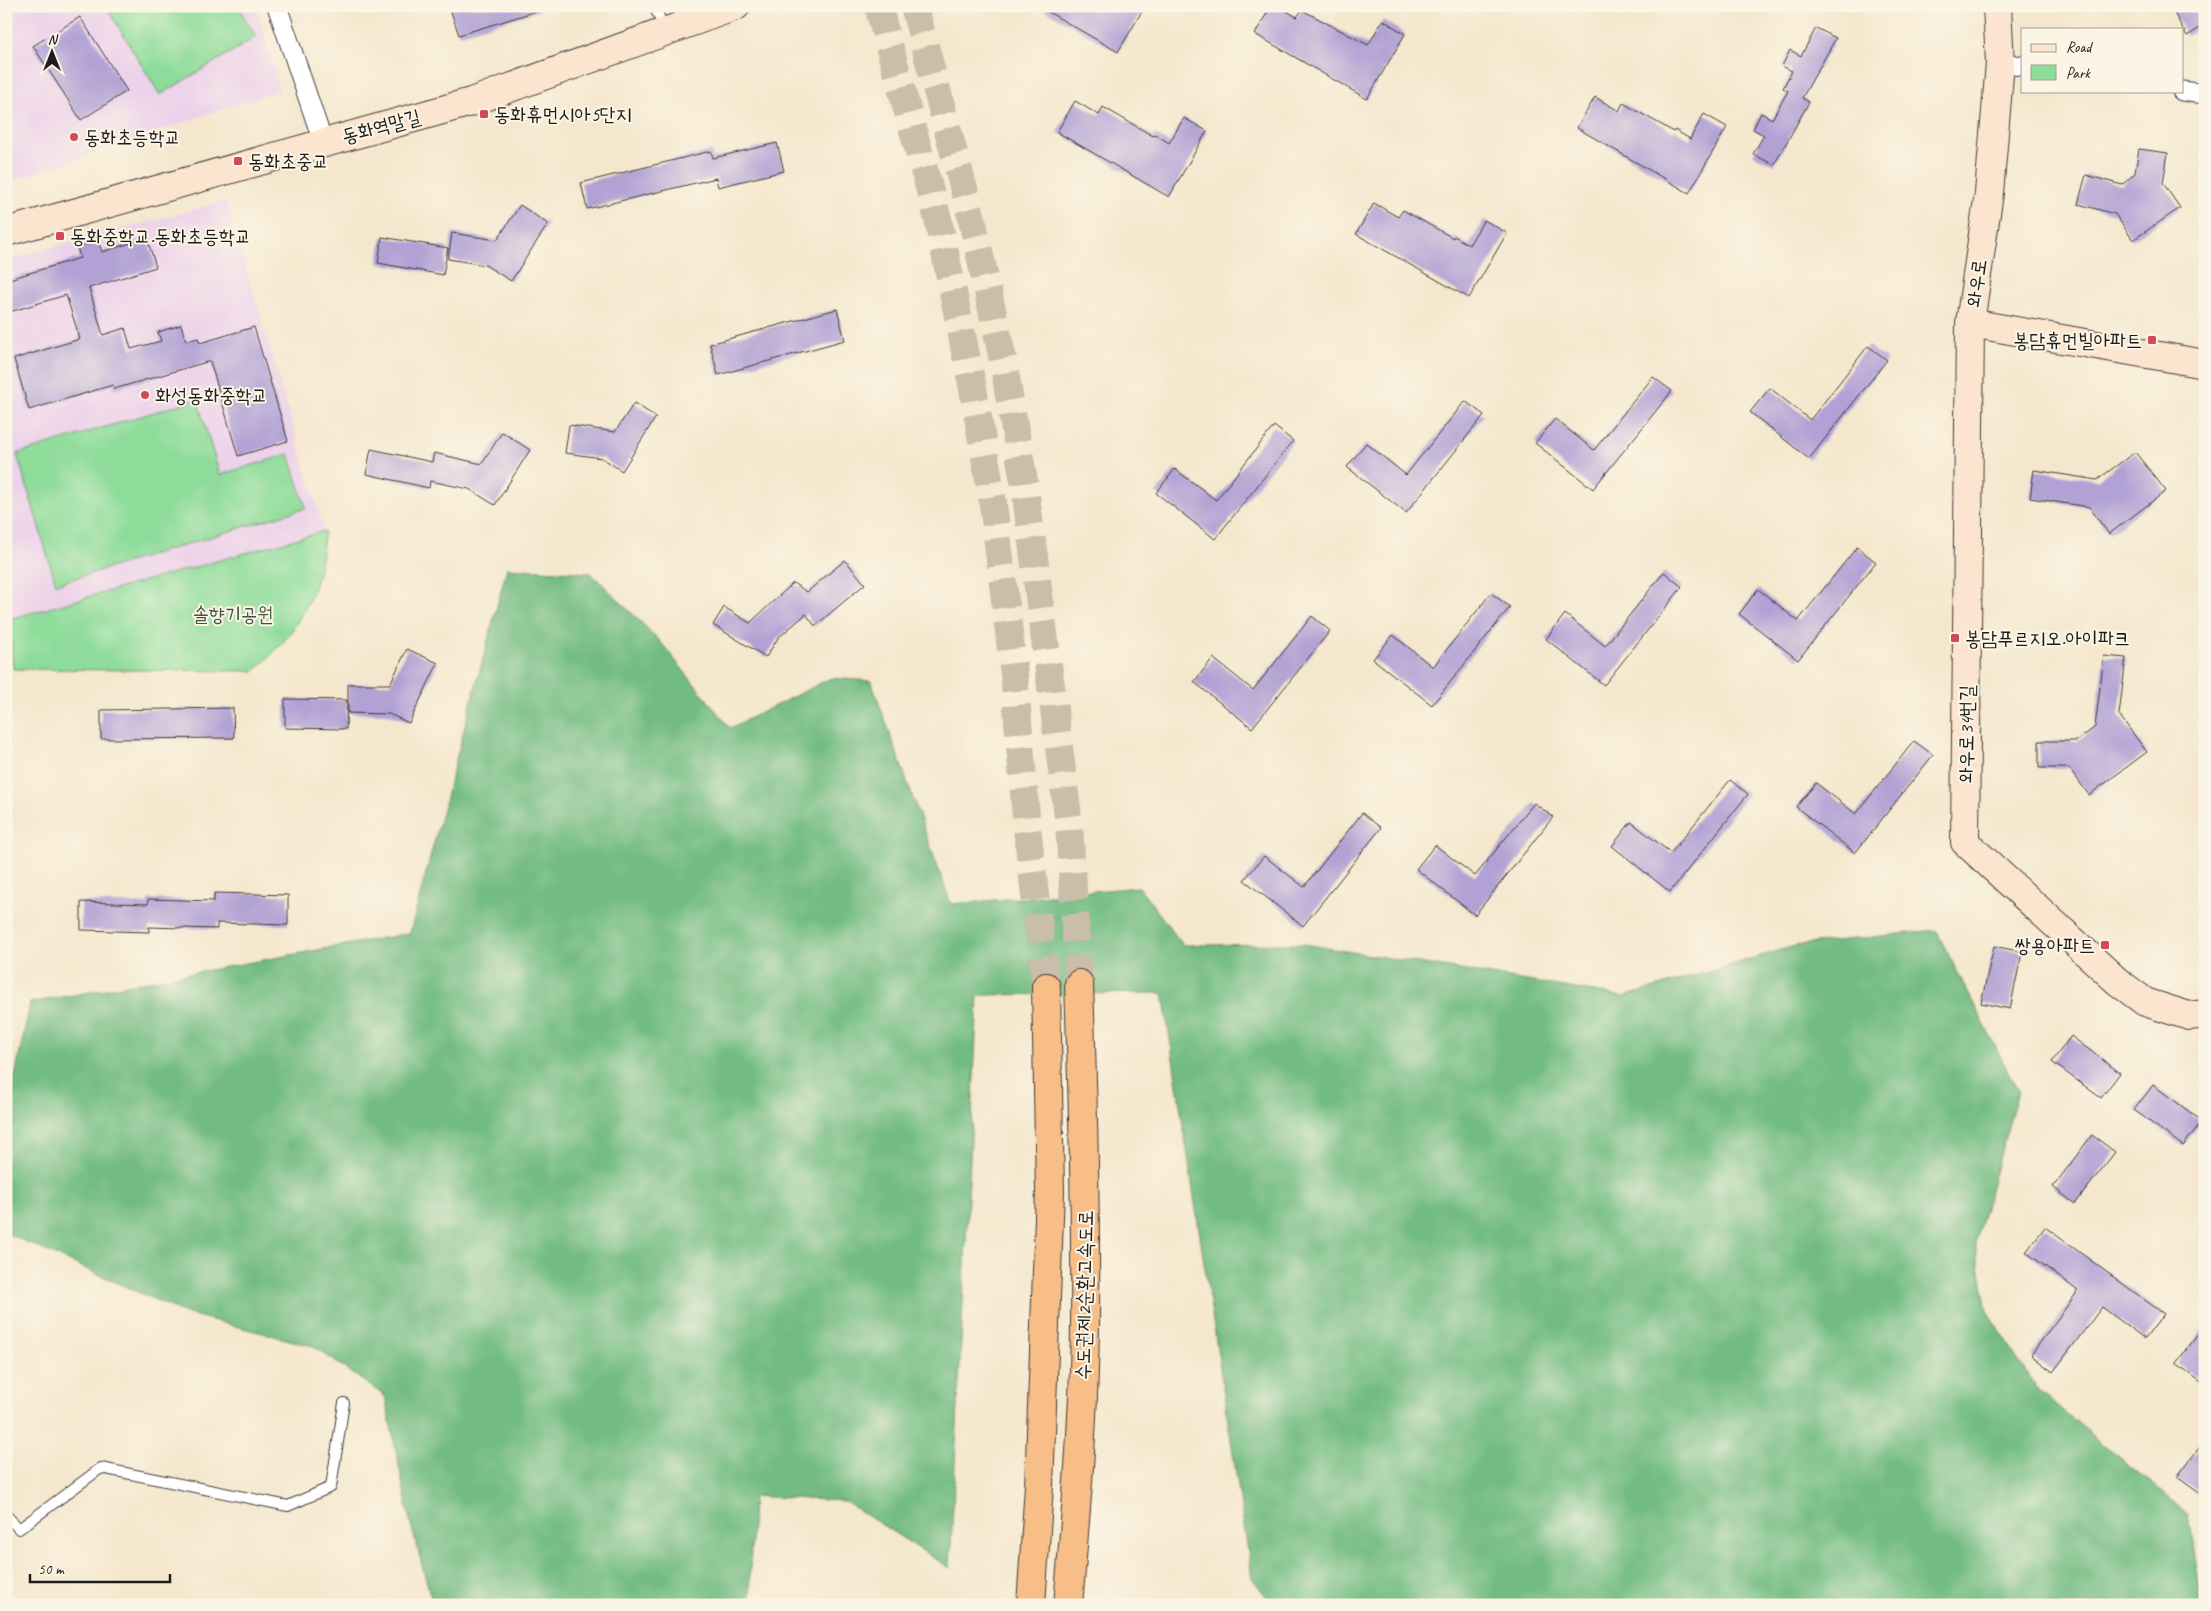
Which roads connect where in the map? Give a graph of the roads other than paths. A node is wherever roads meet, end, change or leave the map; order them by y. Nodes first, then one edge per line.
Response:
1 (277, 6) edge
2 (654, 6) edge
3 (736, 6) edge
4 (1997, 6) edge
5 (666, 32) junction
6 (2011, 65) edge
7 (2184, 91) edge
8 (2205, 94) edge
9 (323, 142) junction
10 (6, 232) edge
11 (1970, 323) junction
12 (2205, 364) edge
13 (1078, 984) tunnel mouth
14 (1046, 988) tunnel mouth
15 (2205, 1014) edge
16 (344, 1403) dead end
17 (6, 1515) edge
18 (1031, 1605) edge
19 (1068, 1605) edge

1 - 9 street
2 - 5 lane
3 - 5 street, 동화역말길
4 - 6 street, 와우로
5 - 9 street, 동화역말길
6 - 11 street, 와우로
7 - 8 street
9 - 10 street, 동화역말길
11 - 12 street, 와우로
11 - 15 street, 와우로34번길
13 - 19 highway, 수도권제2순환고속도로
14 - 18 highway, 수도권제2순환고속도로
16 - 17 lane

